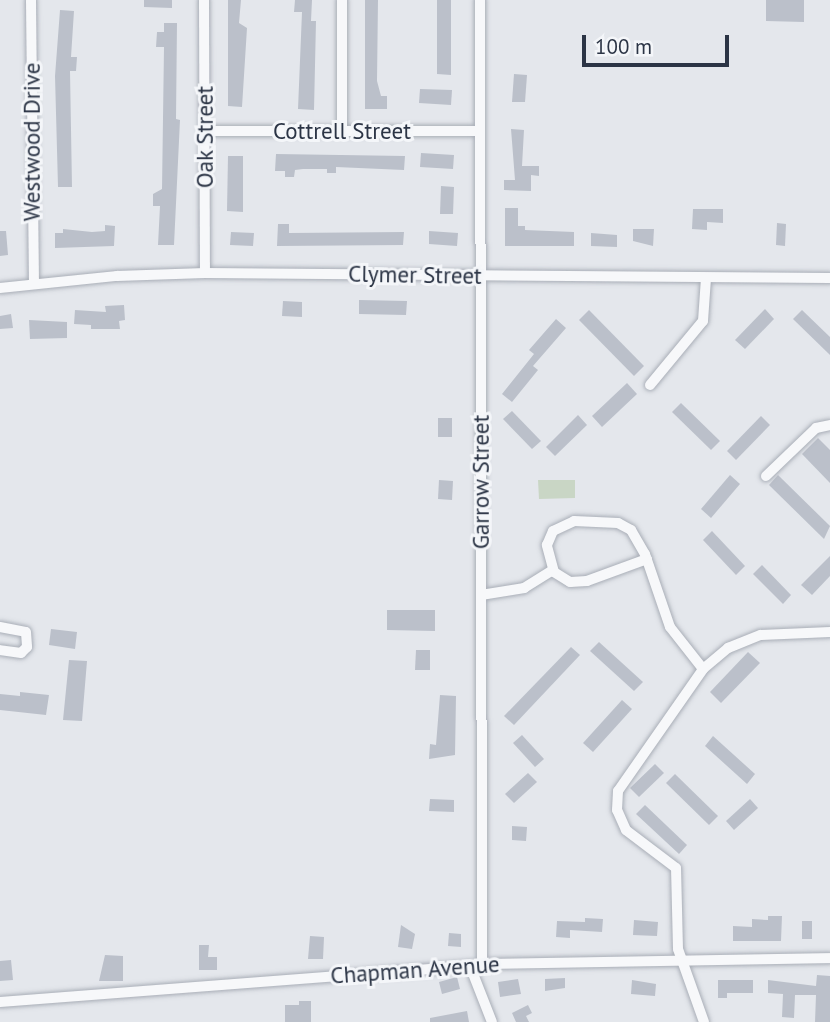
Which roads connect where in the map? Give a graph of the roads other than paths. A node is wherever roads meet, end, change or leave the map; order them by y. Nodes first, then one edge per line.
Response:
1 (31, 0) edge
2 (204, 0) edge
3 (342, 0) edge
4 (480, 0) edge
5 (204, 131) junction
6 (342, 131) junction
7 (480, 131) junction
8 (205, 273) junction
9 (481, 276) junction
10 (706, 278) junction
11 (830, 278) edge
12 (34, 284) junction
13 (0, 288) edge
14 (650, 384) dead end
15 (830, 425) edge
16 (766, 476) dead end
17 (647, 559) junction
18 (552, 570) junction
19 (481, 595) junction
20 (0, 627) edge
21 (830, 632) edge
22 (0, 650) edge
23 (703, 669) junction
24 (680, 958) junction
25 (830, 958) edge
26 (482, 965) junction
27 (470, 966) junction
28 (0, 1002) edge
29 (492, 1022) edge
30 (704, 1022) edge

1 - 12 street, Westwood Drive
2 - 5 street, Oak Street
3 - 6 street
4 - 7 street, Garrow Street
5 - 6 street, Cottrell Street
5 - 8 street, Oak Street
6 - 7 street, Cottrell Street
7 - 9 street, Garrow Street
8 - 9 street, Clymer Street
8 - 12 street, Clymer Street
9 - 10 street, Clymer Street
9 - 19 street, Garrow Street
10 - 11 street, Clymer Street
10 - 14 street
12 - 13 street, Clymer Street
15 - 16 street
17 - 18 street
17 - 18 street
17 - 23 street
18 - 19 street
19 - 26 street, Garrow Street
20 - 22 street
21 - 23 street
23 - 24 street
24 - 25 street, Chapman Avenue
24 - 26 street, Chapman Avenue
24 - 30 street
26 - 27 street, Chapman Avenue
27 - 28 street, Chapman Avenue
27 - 29 street

